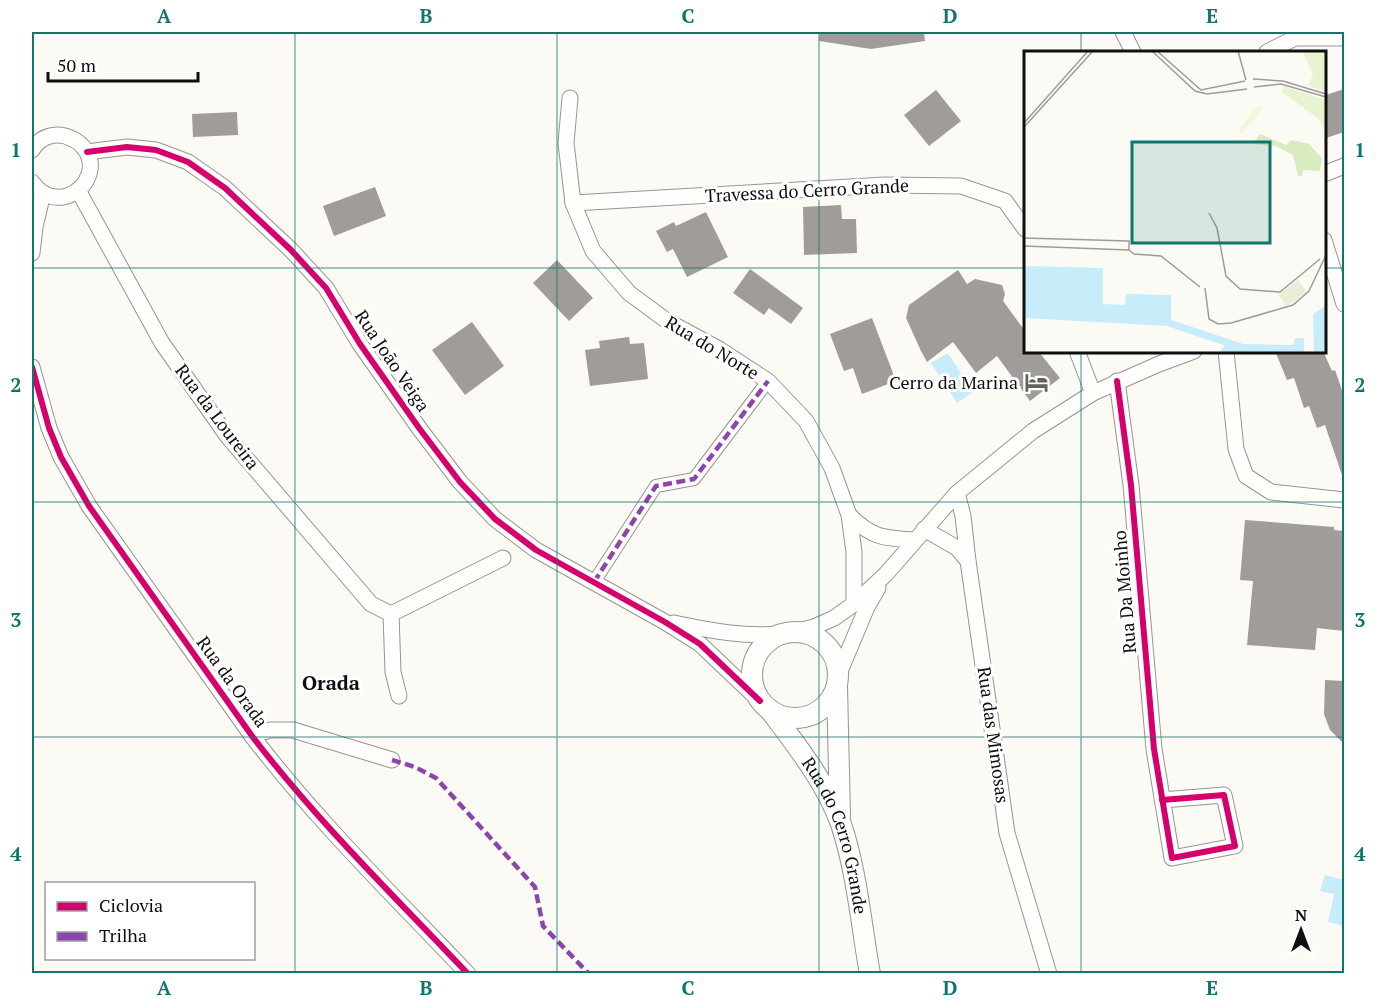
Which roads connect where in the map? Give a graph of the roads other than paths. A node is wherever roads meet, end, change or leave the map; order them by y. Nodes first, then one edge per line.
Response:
1 (1123, 32) edge
2 (1344, 38) edge
3 (1132, 51) edge
4 (1269, 51) edge
5 (570, 98) dead end
6 (32, 150) edge
7 (87, 152) junction
8 (1344, 166) edge
9 (1325, 173) edge
10 (32, 182) edge
11 (78, 190) junction
12 (43, 193) junction
13 (573, 203) junction
14 (1024, 228) edge
15 (1325, 246) edge
16 (32, 253) edge
17 (1344, 303) edge
18 (1077, 352) edge
19 (1191, 352) edge
20 (1226, 352) edge
21 (32, 367) edge
22 (768, 381) junction
23 (1117, 381) junction
24 (1093, 393) junction
25 (957, 493) junction
26 (1344, 500) edge
27 (849, 515) junction
28 (919, 534) junction
29 (503, 558) dead end
30 (968, 561) junction
31 (886, 574) junction
32 (594, 582) junction
33 (854, 604) junction
34 (391, 614) junction
35 (665, 622) junction
36 (788, 633) junction
37 (838, 681) junction
38 (399, 696) dead end
39 (765, 706) junction
40 (252, 736) junction
41 (392, 760) dead end
42 (1161, 800) junction
43 (840, 822) junction
44 (468, 974) edge
45 (870, 974) edge
46 (1049, 974) edge

1 - 3 street
2 - 4 street
5 - 13 street, Rua do Norte
6 - 7 street
7 - 11 street
7 - 32 street, Rua João Veiga
8 - 9 street
10 - 12 street
11 - 12 street
11 - 34 street, Rua da Loureira
12 - 16 street
13 - 14 street, Travessa do Cerro Grande
13 - 22 street, Rua do Norte
15 - 17 street
18 - 24 street
19 - 23 street
20 - 26 street
21 - 40 street, Rua da Orada
22 - 27 street, Rua do Norte
22 - 32 street
23 - 24 street
23 - 42 street, Rua Da Moinho
24 - 25 street
25 - 28 street
25 - 30 street, Rua das Mimosas
27 - 28 street
27 - 33 street, Rua do Norte
28 - 30 street
28 - 31 street
29 - 34 street
30 - 46 street, Rua das Mimosas
31 - 33 street
31 - 37 street
32 - 35 street, Rua João Veiga
33 - 36 street
34 - 38 street
35 - 36 street
35 - 39 street, Rua João Veiga
36 - 37 street
36 - 39 street
37 - 39 street
37 - 43 street
39 - 43 street, Rua do Cerro Grande
40 - 41 street
40 - 44 street, Rua da Orada
42 - 42 street, Rua Da Moinho
43 - 45 street, Rua do Cerro Grande

